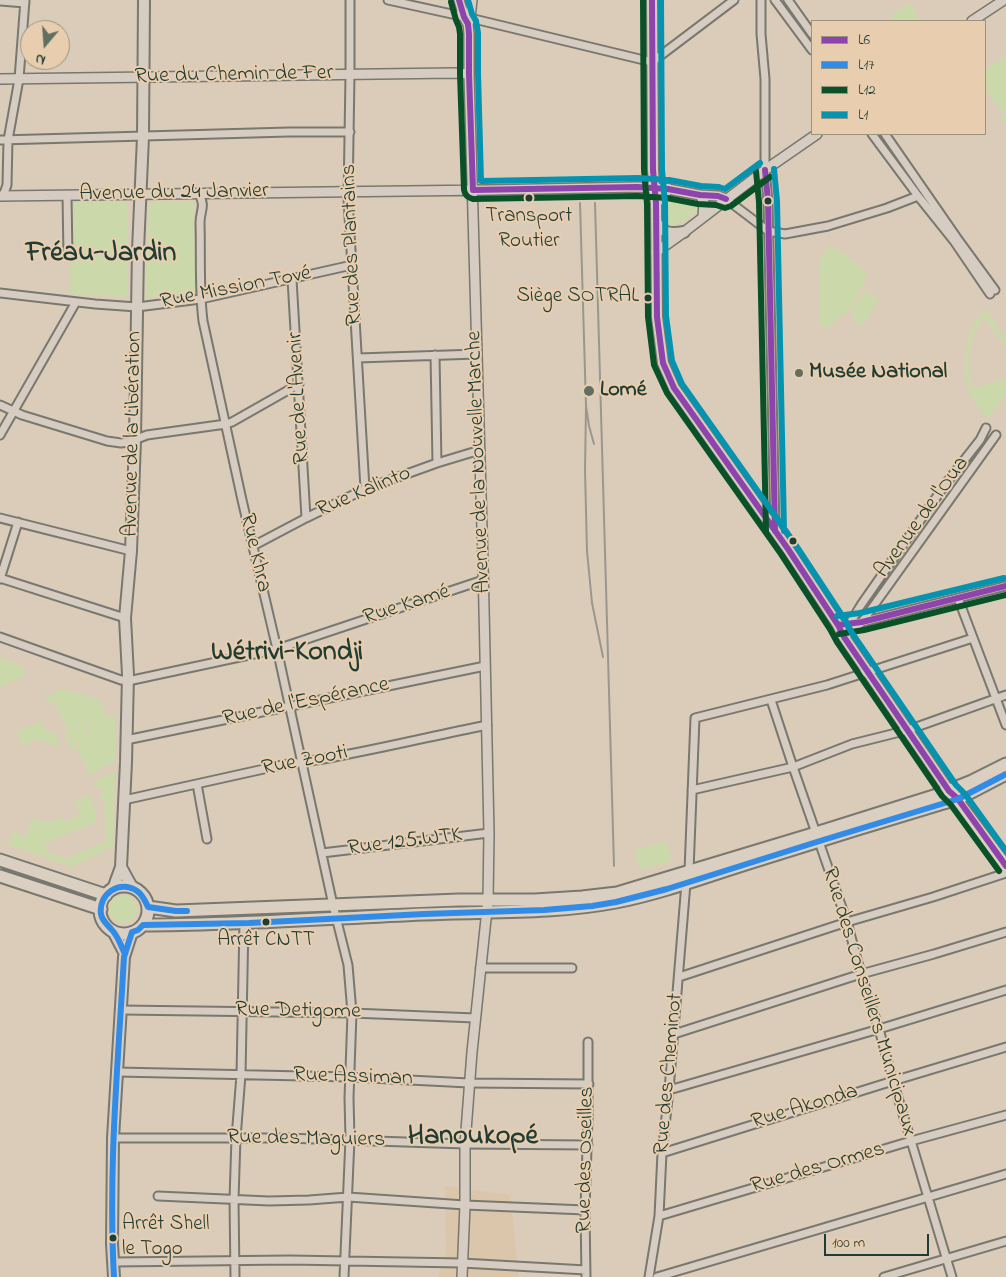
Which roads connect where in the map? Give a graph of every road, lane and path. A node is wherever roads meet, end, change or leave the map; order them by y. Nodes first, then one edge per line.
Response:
1 (144, 0) edge
2 (350, 0) edge
3 (388, 0) edge
4 (459, 0) edge
5 (472, 0) edge
6 (652, 0) edge
7 (734, 0) edge
8 (761, 0) edge
9 (775, 0) edge
10 (788, 0) edge
11 (1004, 0) edge
12 (0, 1) edge
13 (25, 1) edge
14 (468, 20) junction
15 (974, 20) edge
16 (811, 33) edge
17 (811, 47) edge
18 (652, 62) junction
19 (469, 74) junction
20 (350, 75) junction
21 (143, 77) junction
22 (0, 79) edge
23 (19, 79) junction
24 (350, 132) junction
25 (816, 135) edge
26 (873, 135) edge
27 (886, 135) edge
28 (143, 136) junction
29 (4, 140) edge
30 (765, 170) junction
31 (654, 188) junction
32 (668, 189) junction
33 (473, 190) junction
34 (349, 192) junction
35 (141, 194) junction
36 (199, 194) junction
37 (700, 194) junction
38 (67, 196) junction
39 (918, 196) junction
40 (1, 197) edge
41 (726, 199) junction
42 (656, 203) junction
43 (703, 217) junction
44 (656, 221) junction
45 (768, 231) junction
46 (684, 232) junction
47 (656, 252) junction
48 (68, 256) dead end
49 (352, 265) junction
50 (292, 278) junction
51 (0, 293) edge
52 (201, 299) junction
53 (76, 302) junction
54 (137, 307) junction
55 (477, 354) junction
56 (435, 355) junction
57 (358, 358) junction
58 (299, 384) junction
59 (0, 405) edge
60 (13, 411) junction
61 (226, 424) junction
62 (986, 428) dead end
63 (0, 435) edge
64 (996, 435) dead end
65 (135, 440) junction
66 (480, 450) junction
67 (438, 463) junction
68 (365, 489) junction
69 (0, 518) edge
70 (306, 518) junction
71 (18, 522) junction
72 (775, 531) junction
73 (253, 546) junction
74 (131, 551) junction
75 (0, 578) edge
76 (483, 580) junction
77 (1006, 586) edge
78 (958, 598) junction
79 (125, 618) junction
80 (862, 622) junction
81 (850, 623) junction
82 (838, 625) junction
83 (0, 638) edge
84 (844, 638) junction
85 (973, 638) junction
86 (277, 649) junction
87 (486, 666) junction
88 (868, 673) junction
89 (128, 681) junction
90 (1006, 695) edge
91 (996, 699) junction
92 (771, 700) junction
93 (290, 706) junction
94 (1006, 725) edge
95 (487, 726) junction
96 (908, 730) junction
97 (126, 740) junction
98 (302, 762) junction
99 (1006, 764) edge
100 (792, 767) junction
101 (1006, 774) edge
102 (197, 784) junction
103 (692, 790) junction
104 (953, 795) junction
105 (124, 800) junction
106 (488, 832) junction
107 (818, 837) junction
108 (207, 839) dead end
109 (322, 853) junction
110 (0, 860) edge
111 (1006, 866) edge
112 (121, 867) junction
113 (1006, 874) edge
114 (0, 876) edge
115 (688, 877) junction
116 (132, 887) junction
117 (109, 892) junction
118 (488, 900) junction
119 (148, 907) junction
120 (101, 909) junction
121 (335, 912) junction
122 (486, 913) junction
123 (244, 922) junction
124 (847, 922) junction
125 (143, 925) junction
126 (113, 931) junction
127 (132, 932) junction
128 (1006, 932) edge
129 (125, 954) junction
130 (480, 968) junction
131 (572, 968) dead end
132 (861, 974) junction
133 (679, 977) junction
134 (1006, 990) edge
135 (121, 1010) junction
136 (242, 1011) junction
137 (352, 1013) junction
138 (475, 1018) junction
139 (879, 1029) junction
140 (674, 1034) junction
141 (588, 1042) dead end
142 (1006, 1047) edge
143 (118, 1072) junction
144 (241, 1075) junction
145 (350, 1077) junction
146 (893, 1081) junction
147 (469, 1083) junction
148 (588, 1084) junction
149 (669, 1090) junction
150 (1006, 1115) edge
151 (113, 1138) junction
152 (236, 1138) junction
153 (350, 1140) junction
154 (911, 1141) junction
155 (465, 1144) junction
156 (588, 1146) junction
157 (662, 1153) junction
158 (1006, 1174) edge
159 (158, 1196) dead end
160 (348, 1197) junction
161 (927, 1197) junction
162 (234, 1199) junction
163 (465, 1205) junction
164 (585, 1210) junction
165 (659, 1216) junction
166 (1006, 1241) edge
167 (945, 1258) junction
168 (235, 1261) junction
169 (345, 1261) junction
170 (114, 1262) junction
171 (462, 1263) junction
172 (586, 1274) edge
173 (114, 1277) edge
174 (235, 1277) edge
175 (344, 1277) edge
176 (462, 1277) edge
177 (649, 1277) edge
178 (657, 1277) edge
179 (884, 1277) edge
180 (952, 1277) edge

1 - 21 main road, Avenue de la Libération
2 - 20 street, Rue des Plantains
3 - 14 street
4 - 14 street
5 - 14 street
6 - 18 main road
7 - 18 street
8 - 30 street
9 - 17 street
10 - 16 street
11 - 15 street
12 - 13 street
13 - 23 street
14 - 18 street
14 - 19 street, Avenue de la Nouvelle Marche
18 - 31 main road
19 - 20 street, Rue du Chemin de Fer
19 - 33 street, Avenue de la Nouvelle Marche
20 - 21 street, Rue du Chemin de Fer
20 - 24 street, Rue des Plantains
21 - 23 street, Rue du Chemin de Fer
21 - 28 main road, Avenue de la Libération
22 - 23 street, Rue du Chemin de Fer
23 - 29 street
24 - 28 street
24 - 34 street, Rue des Plantains
25 - 30 street
26 - 39 street
27 - 39 street
28 - 29 street
28 - 35 main road, Avenue de la Libération
29 - 40 street
30 - 41 street
30 - 45 street
31 - 32 street
31 - 33 street
31 - 42 main road
32 - 37 street
32 - 42 main road
33 - 34 street, Avenue du 24 Janvier
33 - 55 street, Avenue de la Nouvelle Marche
34 - 36 street, Avenue du 24 Janvier
34 - 49 street, Rue des Plantains
35 - 36 street, Avenue du 24 Janvier
35 - 38 street, Avenue du 24 Janvier
35 - 54 main road, Avenue de la Libération
36 - 52 street, Rue Khra
37 - 41 street
37 - 43 street
38 - 40 street, Avenue du 24 Janvier
38 - 48 street
39 - 45 street
41 - 43 street
41 - 45 street
42 - 44 main road
43 - 46 street
44 - 46 main road
44 - 47 main road
45 - 72 street
46 - 47 street
47 - 72 main road
49 - 50 street, Rue Mission Tové
49 - 57 street, Rue des Plantains
50 - 52 street, Rue Mission Tové
50 - 58 street, Rue de L'Avenir
51 - 53 street, Rue Mission Tové
52 - 54 street, Rue Mission Tové
52 - 61 street, Rue Khra
53 - 54 street, Rue Mission Tové
53 - 60 street
54 - 65 main road, Avenue de la Libération
55 - 56 street
55 - 66 street, Avenue de la Nouvelle Marche
56 - 57 street
56 - 67 street
57 - 68 street, Rue des Plantains
58 - 61 street
58 - 70 street, Rue de L'Avenir
59 - 60 street
60 - 63 street
60 - 65 street
61 - 65 street
61 - 73 street, Rue Khra
62 - 81 street, Avenue de l'Oua
64 - 80 street, Avenue de l'Oua
65 - 74 main road, Avenue de la Libération
66 - 67 street, Rue Kalinto
66 - 76 street, Avenue de la Nouvelle Marche
67 - 68 street, Rue Kalinto
68 - 70 street, Rue Kalinto
69 - 71 street
70 - 73 street, Rue Kalinto
71 - 74 street
71 - 75 street
72 - 82 main road
73 - 86 street, Rue Khra
74 - 79 main road, Avenue de la Libération
75 - 79 street
76 - 86 street, Rue Kamé
76 - 87 street, Avenue de la Nouvelle Marche
77 - 78 street
78 - 80 street
78 - 85 street
79 - 89 main road, Avenue de la Libération
80 - 81 street
80 - 84 street
81 - 82 street
82 - 84 main road
83 - 89 street
84 - 88 main road
85 - 88 street
85 - 91 street
86 - 89 street, Rue Kamé
86 - 93 street, Rue Khra
87 - 93 street, Rue de l'Espérance
87 - 95 street, Avenue de la Nouvelle Marche
88 - 92 street
88 - 96 main road
89 - 97 main road, Avenue de la Libération
90 - 91 street
91 - 94 street
91 - 96 street
92 - 100 street, Rue des Conseillers Municipaux
92 - 103 street, Rue des Cheminot
93 - 97 street, Rue de l'Espérance
93 - 98 street, Rue Khra
95 - 98 street, Rue Zooti
95 - 106 street, Avenue de la Nouvelle Marche
96 - 100 street
96 - 104 main road
97 - 105 main road, Avenue de la Libération
98 - 102 street, Rue Zooti
98 - 109 street, Rue Khra
99 - 104 highway
100 - 103 street
100 - 107 street, Rue des Conseillers Municipaux
101 - 104 highway
102 - 105 street, Rue Zooti
102 - 108 street
103 - 115 street, Rue des Cheminot
104 - 107 highway
104 - 111 highway
105 - 112 main road, Avenue de la Libération
106 - 109 street, Rue 125.WTK
106 - 118 street, Avenue de la Nouvelle Marche
107 - 115 highway
107 - 124 street, Rue des Conseillers Municipaux
109 - 121 street, Rue Khra
110 - 117 highway
112 - 116 main road
112 - 117 main road
113 - 124 street
114 - 120 highway
115 - 118 highway
115 - 122 highway
115 - 133 street, Rue des Cheminot
116 - 117 highway
116 - 119 highway
117 - 120 highway
118 - 121 highway
118 - 122 street, Avenue de la Nouvelle Marche
119 - 121 highway
119 - 125 highway
120 - 126 highway
121 - 122 highway
121 - 123 highway
121 - 137 street, Rue Khra
122 - 130 street, Avenue de la Nouvelle Marche
123 - 125 highway
123 - 136 street
124 - 132 street, Rue des Conseillers Municipaux
124 - 133 street
125 - 127 highway
126 - 127 highway
126 - 129 main road
127 - 129 main road
128 - 132 street
129 - 135 main road
130 - 131 street
130 - 138 street, Avenue de la Nouvelle Marche
132 - 139 street, Rue des Conseillers Municipaux
132 - 140 street
133 - 140 street, Rue des Cheminot
134 - 139 street
135 - 136 street, Rue Detigome
135 - 143 main road
136 - 137 street, Rue Detigome
136 - 144 street
137 - 138 street, Rue Detigome
137 - 145 street, Rue Khra
138 - 147 street, Avenue de la Nouvelle Marche
139 - 146 street, Rue des Conseillers Municipaux
139 - 149 street
140 - 149 street, Rue des Cheminot
141 - 148 street, Rue des Oseilles
142 - 146 street, Rue Akonda
143 - 144 street, Rue Assiman
143 - 151 main road
144 - 145 street, Rue Assiman
144 - 152 street
145 - 147 street, Rue Assiman
145 - 153 street, Rue Khra
146 - 154 street, Rue des Conseillers Municipaux
146 - 157 street, Rue Akonda
147 - 148 street, Rue Assiman
147 - 155 street, Avenue de la Nouvelle Marche
148 - 156 street, Rue des Oseilles
149 - 157 street, Rue des Cheminot
150 - 154 street, Rue des Ormes
151 - 152 street, Rue des Maguiers
151 - 170 main road
152 - 153 street, Rue des Maguiers
152 - 162 street
153 - 155 street, Rue des Maguiers
153 - 160 street, Rue Khra
154 - 161 street, Rue des Conseillers Municipaux
154 - 165 street, Rue des Ormes
155 - 156 street, Rue des Maguiers
155 - 163 street, Avenue de la Nouvelle Marche
156 - 164 street, Rue des Oseilles
157 - 165 street, Rue des Cheminot
158 - 161 street
159 - 162 street
160 - 162 street
160 - 163 street
160 - 169 street, Rue Khra
161 - 167 street, Rue des Conseillers Municipaux
161 - 178 street
162 - 168 street
163 - 164 street
163 - 171 street, Avenue de la Nouvelle Marche
164 - 172 street, Rue des Oseilles
165 - 177 street, Rue des Cheminot
166 - 167 street
167 - 179 street
167 - 180 street, Rue des Conseillers Municipaux
168 - 169 street
168 - 170 street
168 - 174 street
169 - 171 street
169 - 175 street, Rue Khra
170 - 173 main road
171 - 172 street
171 - 176 street, Avenue de la Nouvelle Marche

